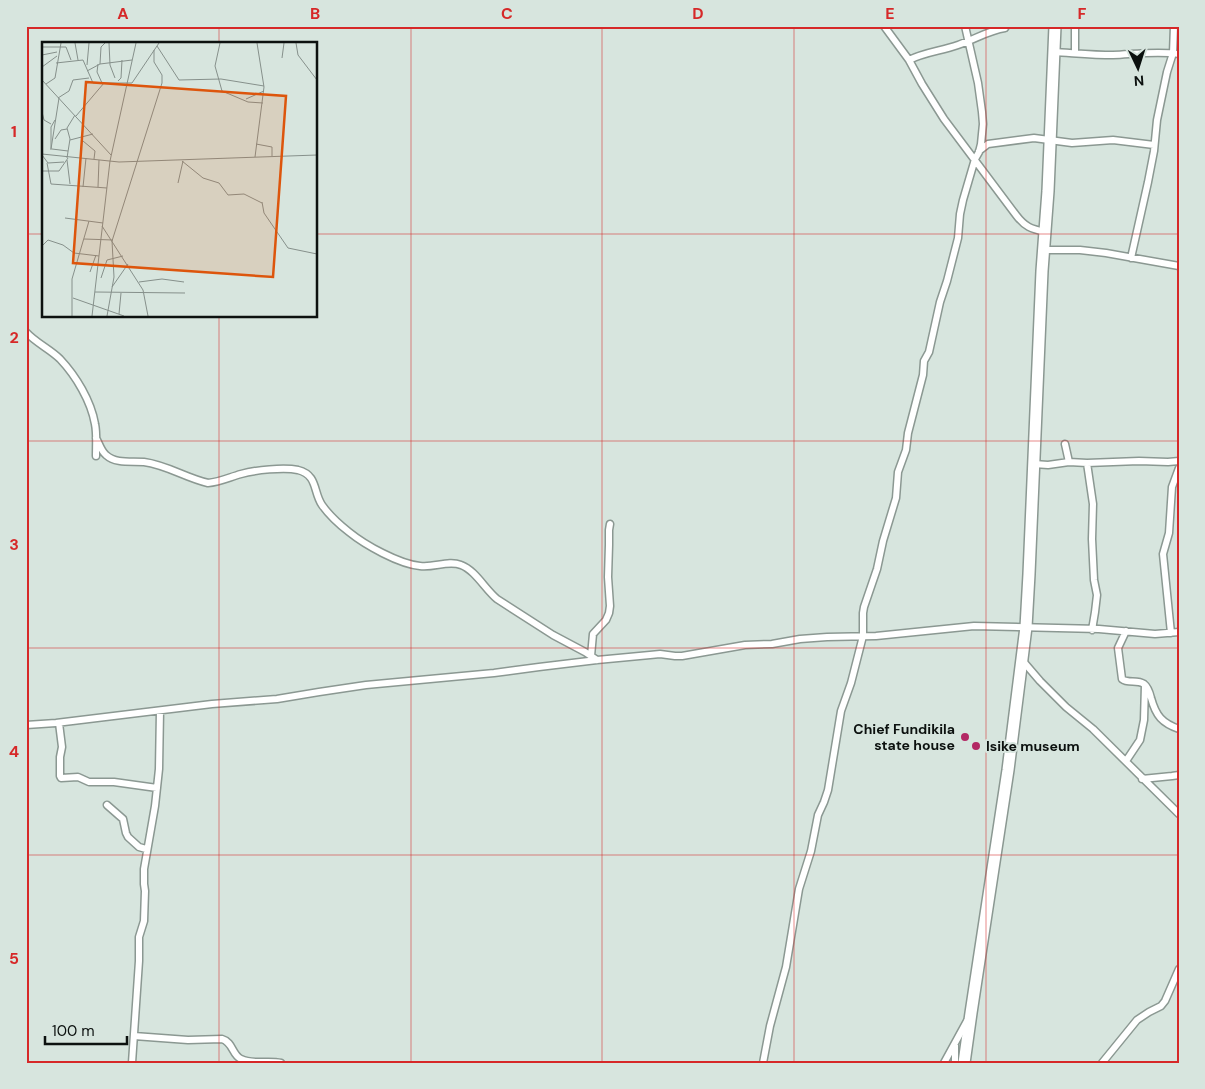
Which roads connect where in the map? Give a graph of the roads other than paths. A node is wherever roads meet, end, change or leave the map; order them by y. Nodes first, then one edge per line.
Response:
1 (884, 26) edge
2 (965, 26) edge
3 (1006, 26) edge
4 (1055, 26) edge
5 (1075, 26) edge
6 (1174, 26) edge
7 (969, 41) junction
8 (1054, 52) junction
9 (1075, 54) junction
10 (1176, 54) edge
11 (909, 60) junction
12 (1050, 140) junction
13 (1154, 145) junction
14 (979, 151) junction
15 (975, 159) junction
16 (1046, 232) junction
17 (1044, 250) junction
18 (1131, 258) junction
19 (1179, 266) edge
20 (26, 332) edge
21 (96, 438) junction
22 (1064, 444) dead end
23 (96, 456) dead end
24 (1179, 461) edge
25 (1069, 462) junction
26 (1087, 463) junction
27 (1034, 464) junction
28 (1179, 468) edge
29 (610, 524) dead end
30 (1026, 627) junction
31 (1092, 630) junction
32 (1126, 631) junction
33 (1179, 632) edge
34 (1171, 633) junction
35 (863, 636) junction
36 (591, 656) junction
37 (597, 660) junction
38 (1022, 660) junction
39 (1145, 685) junction
40 (160, 711) junction
41 (59, 723) junction
42 (26, 725) edge
43 (1179, 729) edge
44 (1126, 761) junction
45 (1179, 775) edge
46 (1142, 779) junction
47 (157, 788) junction
48 (107, 805) dead end
49 (1179, 814) edge
50 (146, 849) junction
51 (1179, 969) edge
52 (971, 1013) junction
53 (134, 1036) junction
54 (955, 1041) junction
55 (238, 1057) junction
56 (132, 1063) edge
57 (230, 1063) edge
58 (280, 1063) edge
59 (763, 1063) edge
60 (944, 1063) edge
61 (955, 1063) edge
62 (964, 1063) edge
63 (1102, 1063) edge

1 - 11 street
2 - 7 street
3 - 7 street
4 - 8 highway
5 - 9 street
6 - 10 street
7 - 11 street
7 - 14 street
8 - 9 street
8 - 12 highway
9 - 10 street
10 - 13 street
11 - 15 street
12 - 13 street
12 - 14 street
12 - 16 highway
13 - 18 street
14 - 15 street
15 - 16 street
15 - 35 street
16 - 17 highway
17 - 18 street
17 - 27 highway
18 - 19 street
20 - 21 street
21 - 23 street
21 - 36 street
22 - 25 street
24 - 26 street
25 - 26 street
25 - 27 street
26 - 31 street
27 - 30 highway
28 - 34 street
29 - 36 street
30 - 31 street
30 - 35 street
30 - 38 highway
31 - 32 street
32 - 34 street
32 - 39 street
33 - 34 street
35 - 37 street
35 - 59 street
36 - 37 street
37 - 40 street
38 - 44 street
38 - 52 highway
39 - 43 street
39 - 44 street
40 - 41 street
40 - 47 street
41 - 42 street
41 - 47 street
44 - 46 street
45 - 46 street
46 - 49 street
47 - 50 street
48 - 50 street
50 - 53 street
51 - 63 street
52 - 54 street
52 - 62 highway
53 - 55 street
53 - 56 street
54 - 60 street
54 - 61 street
55 - 57 street
55 - 58 street

